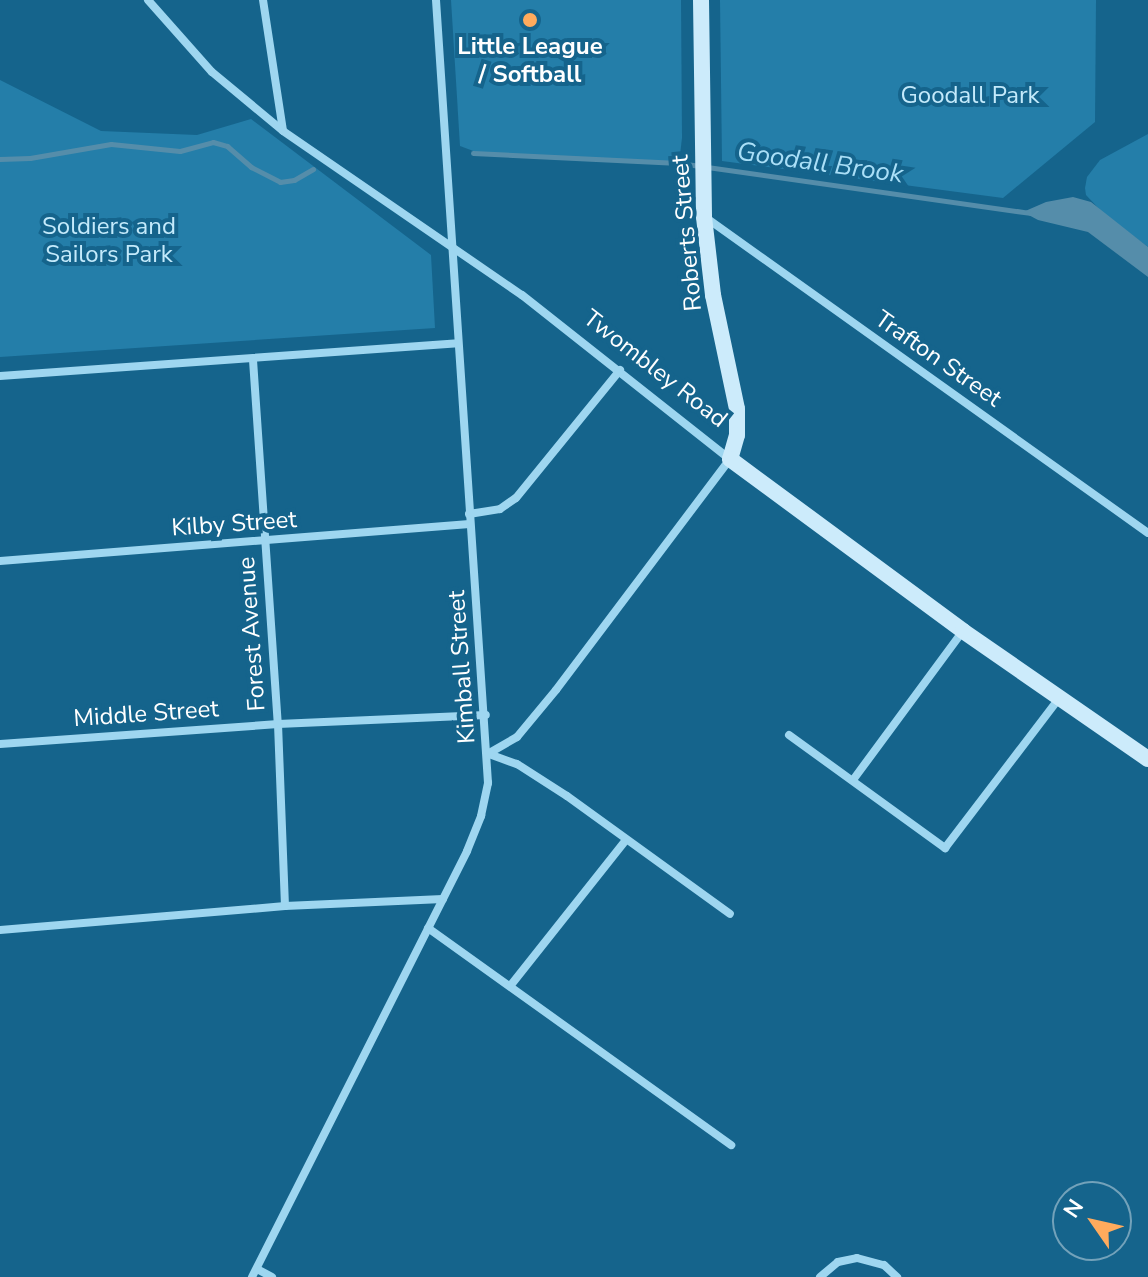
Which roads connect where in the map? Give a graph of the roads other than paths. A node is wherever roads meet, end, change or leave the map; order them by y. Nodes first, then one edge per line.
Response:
1 (148, 0) edge
2 (263, 0) edge
3 (436, 0) edge
4 (701, 0) edge
5 (283, 131) junction
6 (704, 217) junction
7 (455, 252) junction
8 (458, 343) junction
9 (253, 360) junction
10 (620, 370) junction
11 (0, 376) edge
12 (730, 459) junction
13 (470, 519) junction
14 (1148, 533) edge
15 (267, 542) junction
16 (0, 561) edge
17 (963, 631) junction
18 (1060, 697) junction
19 (486, 715) junction
20 (278, 724) junction
21 (789, 735) dead end
22 (0, 744) edge
23 (488, 754) junction
24 (1148, 759) edge
25 (853, 780) junction
26 (626, 840) junction
27 (443, 899) junction
28 (285, 906) junction
29 (730, 914) dead end
30 (428, 928) junction
31 (0, 930) edge
32 (511, 985) junction
33 (731, 1145) dead end
34 (254, 1273) edge
35 (272, 1277) edge
36 (820, 1277) edge
37 (897, 1277) edge

1 - 5 street, Twombley Road
2 - 5 street
3 - 7 street, Kimball Street
4 - 6 street, Roberts Street
5 - 7 street, Twombley Road
6 - 12 street, Roberts Street
6 - 14 street, Trafton Street
7 - 8 street, Kimball Street
7 - 10 street, Twombley Road
8 - 9 street
8 - 13 street, Kimball Street
9 - 11 street
9 - 15 street, Forest Avenue
10 - 12 street, Twombley Road
10 - 13 street, Kilby Street
12 - 17 street, Twombley Road
12 - 23 street
13 - 15 street, Kilby Street
13 - 19 street, Kimball Street
15 - 16 street, Kilby Street
15 - 20 street, Forest Avenue
17 - 18 street, Twombley Road
17 - 25 street
18 - 24 street, Twombley Road
18 - 25 street
19 - 20 street, Middle Street
19 - 23 street, Kimball Street
20 - 22 street, Middle Street
20 - 28 street, Forest Avenue
21 - 25 street
23 - 26 street
23 - 27 street, Kimball Street
26 - 29 street
26 - 32 street
27 - 28 street
27 - 30 street, Kimball Street
28 - 31 street
30 - 32 street
30 - 34 street, Kimball Street
32 - 33 street
34 - 35 street
36 - 37 street

